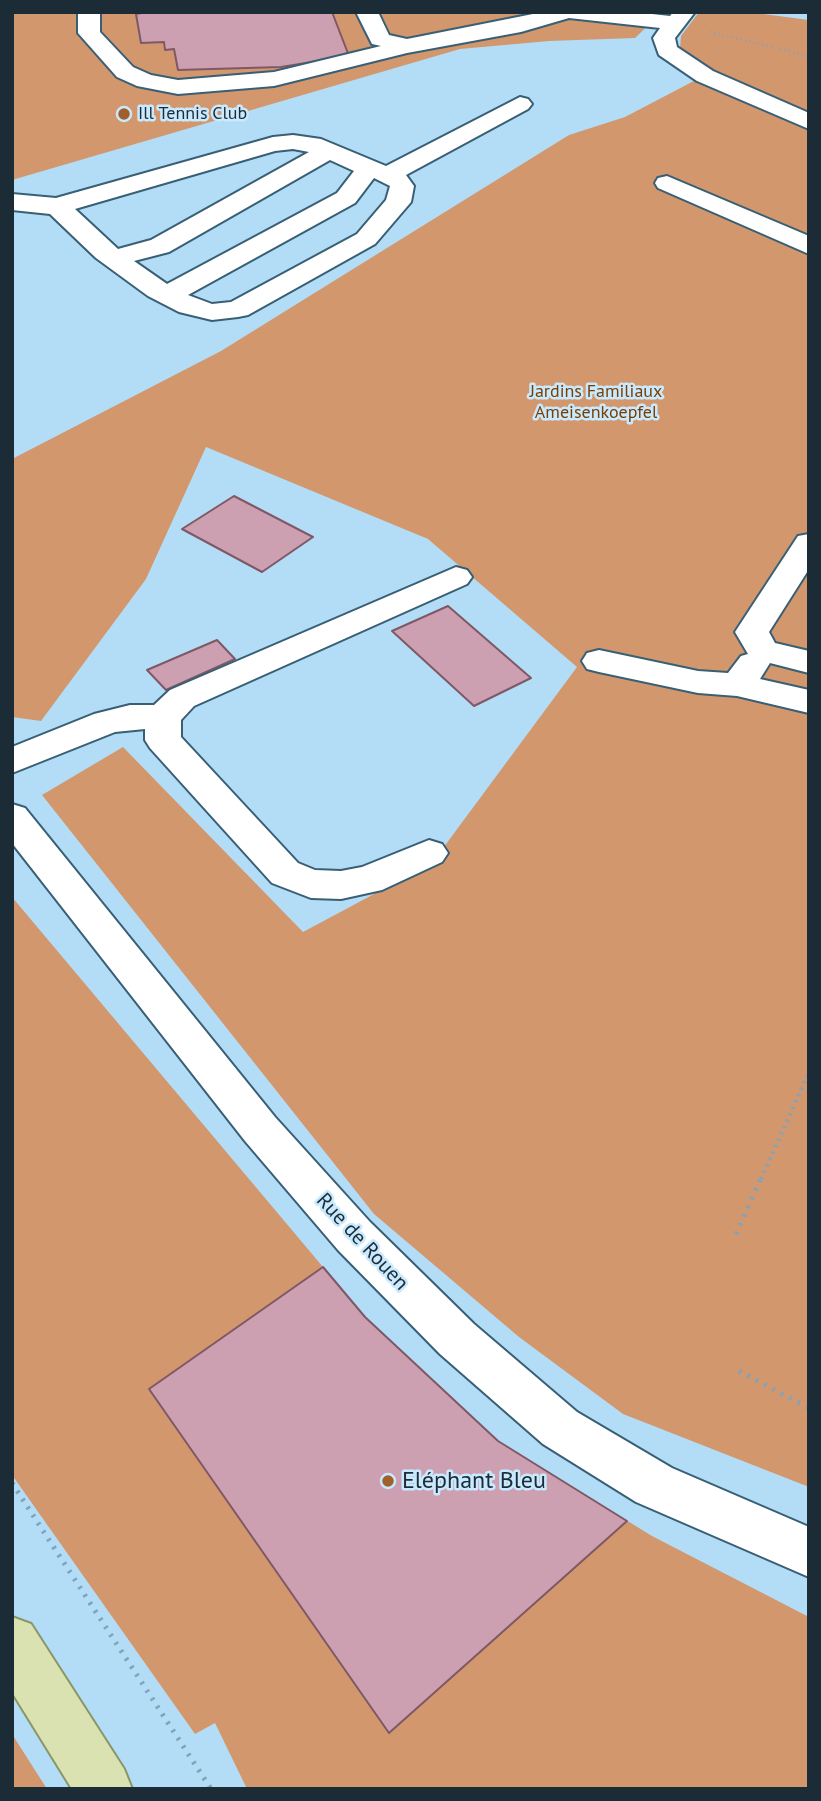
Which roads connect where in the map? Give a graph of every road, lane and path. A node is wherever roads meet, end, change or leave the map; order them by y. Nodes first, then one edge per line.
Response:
1 (89, 12) edge
2 (368, 12) edge
3 (568, 12) edge
4 (674, 24) edge
5 (407, 46) junction
6 (809, 56) edge
7 (520, 104) dead end
8 (809, 122) edge
9 (328, 151) junction
10 (378, 172) junction
11 (667, 183) dead end
12 (12, 202) edge
13 (57, 206) junction
14 (809, 246) edge
15 (115, 258) junction
16 (167, 295) junction
17 (809, 542) edge
18 (456, 577) dead end
19 (763, 651) junction
20 (599, 661) dead end
21 (809, 662) edge
22 (737, 685) junction
23 (809, 702) edge
24 (163, 717) junction
25 (12, 761) edge
26 (12, 817) edge
27 (429, 853) dead end
28 (809, 1072) edge
29 (736, 1234) dead end
30 (739, 1371) dead end
31 (809, 1408) edge
32 (12, 1483) edge
33 (809, 1552) edge
34 (12, 1643) edge
35 (104, 1789) edge
36 (211, 1789) edge

1 - 5 street
2 - 5 street
3 - 4 street
3 - 5 street
4 - 6 path
4 - 8 street
7 - 10 street
9 - 10 street
9 - 13 street
9 - 15 street
10 - 16 street
10 - 16 street
11 - 14 street
12 - 13 street
13 - 15 street
15 - 16 street
17 - 19 street
18 - 24 street
19 - 21 street
19 - 22 street
20 - 22 street
22 - 23 street
24 - 25 street
24 - 27 street
26 - 33 street, Rue de Rouen
28 - 29 path
30 - 31 path
32 - 36 path
34 - 35 main road

